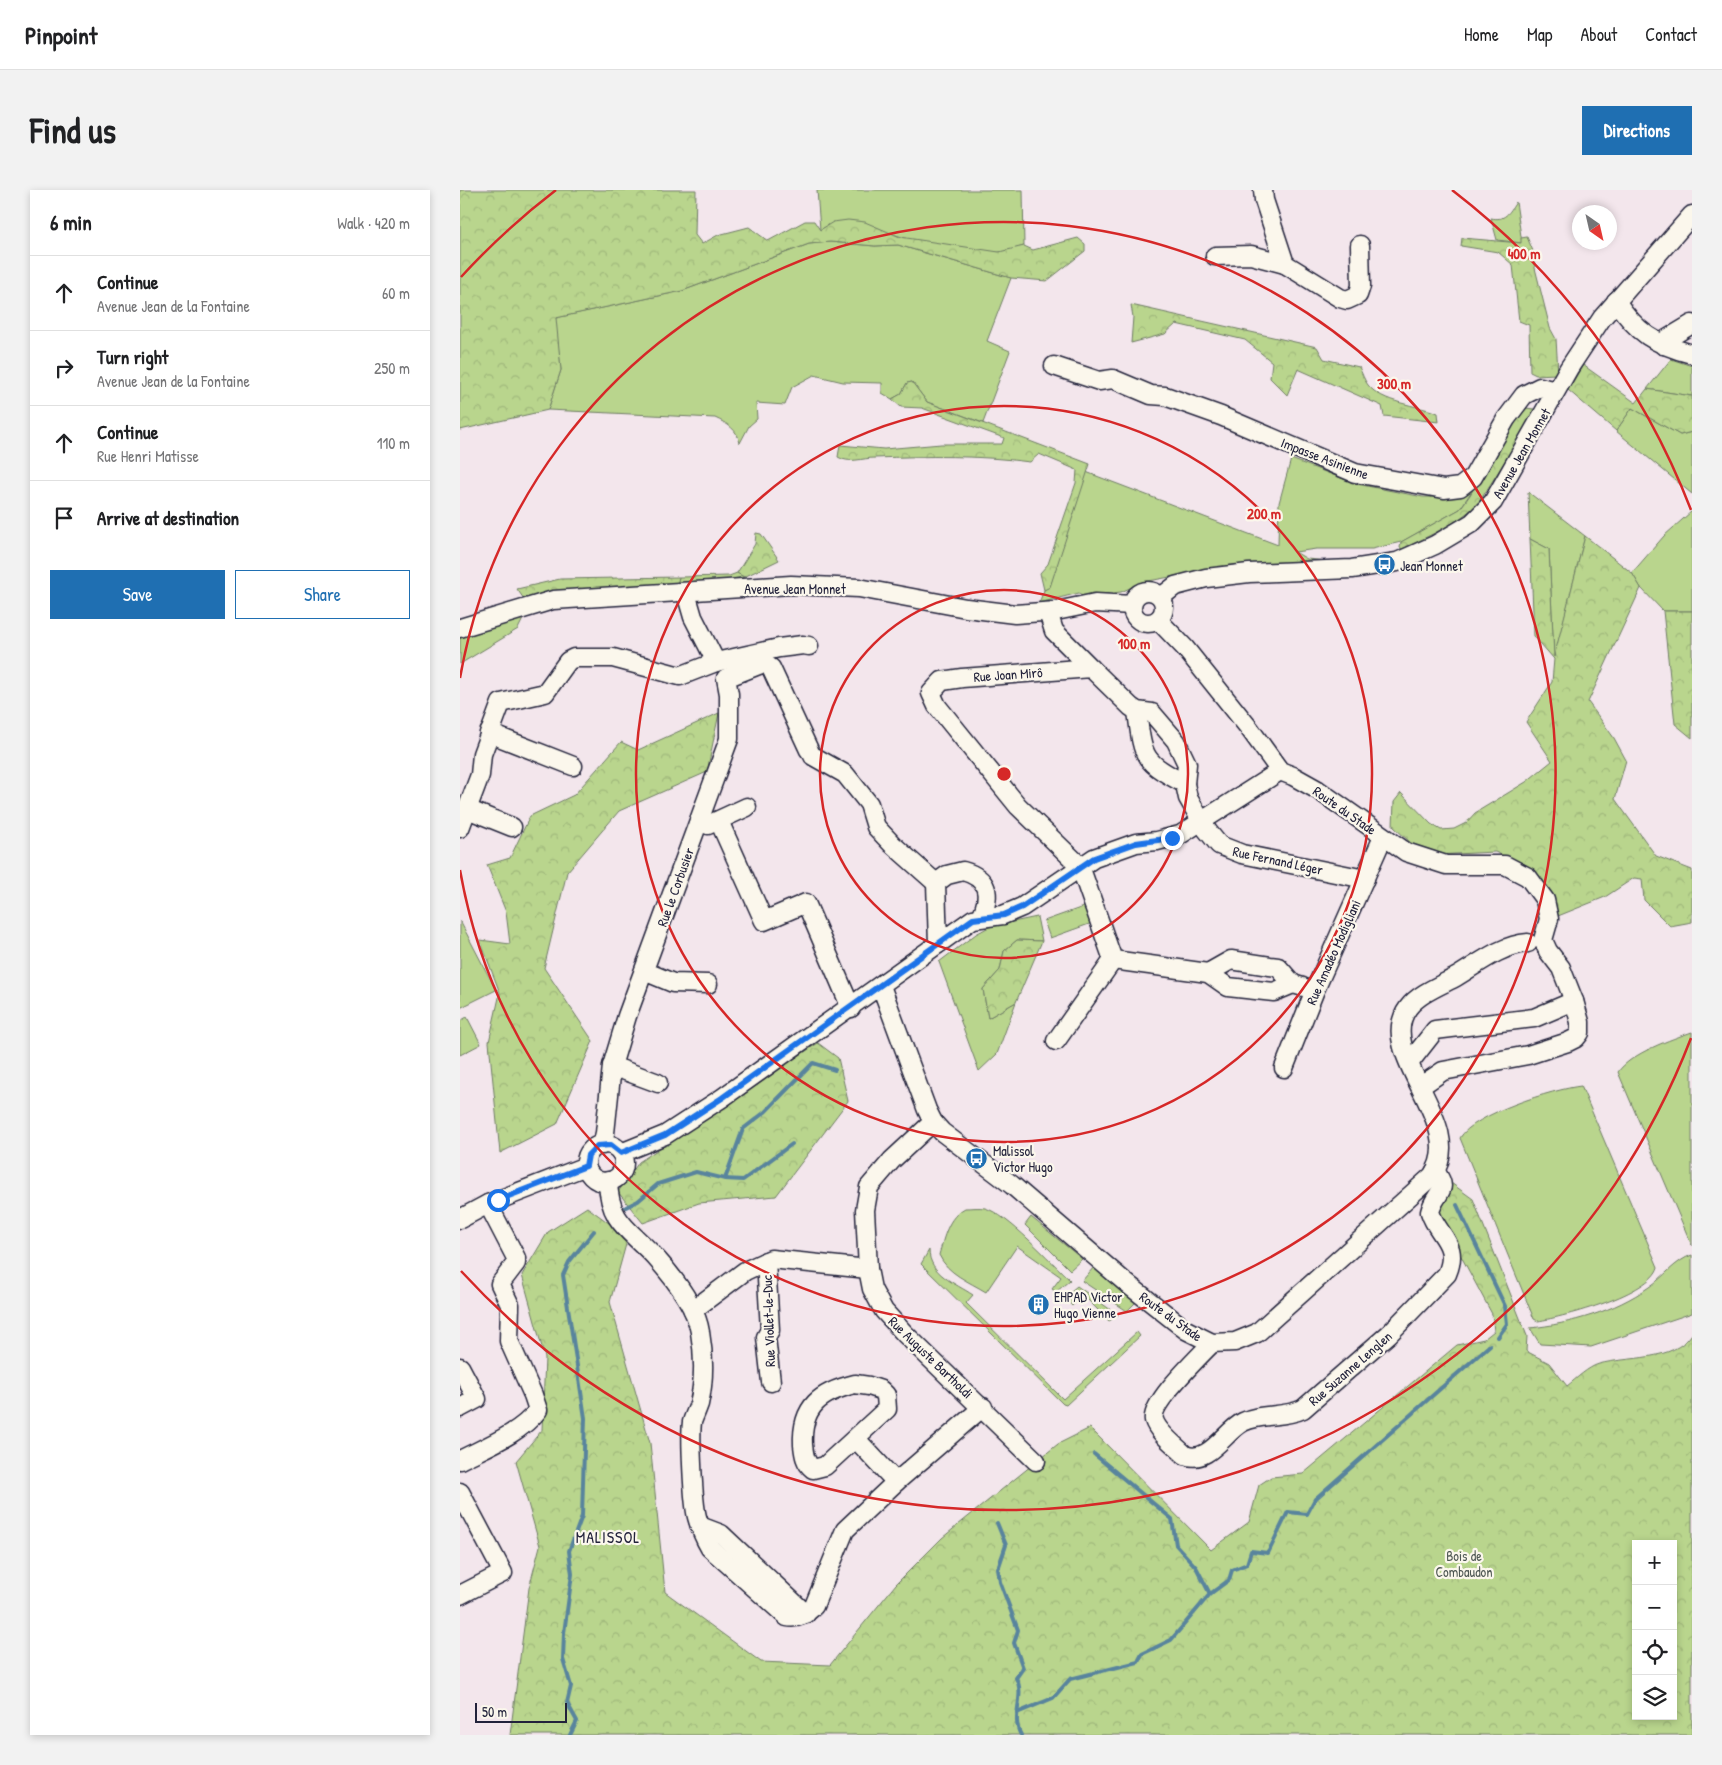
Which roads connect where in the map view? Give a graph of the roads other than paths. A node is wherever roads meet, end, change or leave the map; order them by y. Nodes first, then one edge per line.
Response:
1 (1263, 190) edge
2 (1692, 215) edge
3 (1360, 245) dead end
4 (1215, 256) dead end
5 (1285, 264) junction
6 (1616, 301) junction
7 (1692, 324) edge
8 (1663, 345) junction
9 (1692, 354) edge
10 (1054, 366) dead end
11 (1555, 391) junction
12 (686, 593) junction
13 (1161, 597) junction
14 (1132, 605) junction
15 (1048, 612) junction
16 (1158, 620) junction
17 (460, 628) edge
18 (809, 646) dead end
19 (716, 662) junction
20 (1091, 668) junction
21 (1137, 711) junction
22 (489, 733) junction
23 (573, 766) dead end
24 (1280, 771) junction
25 (1185, 784) junction
26 (747, 807) dead end
27 (467, 809) junction
28 (719, 821) junction
29 (1202, 822) junction
30 (512, 827) dead end
31 (460, 828) edge
32 (696, 830) junction
33 (1383, 837) junction
34 (1080, 866) junction
35 (1365, 880) junction
36 (936, 883) junction
37 (981, 917) junction
38 (1535, 941) junction
39 (938, 944) junction
40 (1113, 960) junction
41 (644, 971) junction
42 (1208, 973) junction
43 (708, 984) dead end
44 (1293, 984) junction
45 (881, 986) junction
46 (1315, 990) junction
47 (1574, 1001) junction
48 (850, 1008) junction
49 (1056, 1041) dead end
50 (1410, 1062) junction
51 (612, 1066) junction
52 (1284, 1068) dead end
53 (658, 1083) dead end
54 (1421, 1086) junction
55 (933, 1122) junction
56 (602, 1144) junction
57 (621, 1153) junction
58 (586, 1166) junction
59 (1435, 1171) junction
60 (608, 1181) junction
61 (488, 1204) junction
62 (460, 1219) edge
63 (766, 1261) junction
64 (868, 1269) junction
65 (693, 1310) junction
66 (1212, 1344) junction
67 (460, 1367) edge
68 (770, 1382) dead end
69 (983, 1407) junction
70 (460, 1408) edge
71 (856, 1439) junction
72 (460, 1460) edge
73 (1036, 1461) dead end
74 (896, 1482) junction
75 (460, 1492) edge
76 (465, 1592) edge

1 - 5 street
2 - 6 street, Avenue Jean Monnet
3 - 5 street
4 - 5 street
6 - 8 street
6 - 11 street, Avenue Jean Monnet
7 - 8 street
8 - 9 street
10 - 11 street, Impasse Asinienne
11 - 13 street, Avenue Jean Monnet
12 - 15 street, Avenue Jean Monnet
12 - 17 street, Avenue Jean Monnet
12 - 19 street
13 - 14 street
13 - 16 street
14 - 15 street, Avenue Jean Monnet
14 - 16 street
15 - 20 street
16 - 24 street
18 - 19 street
19 - 22 street
20 - 21 street
20 - 34 street, Rue Joan Mirô
21 - 25 street
21 - 25 street
22 - 23 street
22 - 27 street
24 - 29 street
24 - 33 street, Route du Stade
25 - 29 street
26 - 28 street
27 - 30 street
27 - 31 street
28 - 32 street
28 - 48 street
29 - 34 street
29 - 35 street, Rue Fernand Léger
32 - 36 street, Rue le Corbusier
32 - 41 street, Rue le Corbusier
33 - 35 street, Rue Amadéo Modigliani
33 - 38 street, Route du Stade
34 - 37 street
34 - 40 street
35 - 46 street, Rue Amadéo Modigliani
36 - 37 street
36 - 39 street
37 - 39 street
38 - 47 street
38 - 50 street
39 - 45 street
40 - 42 street
40 - 49 street
41 - 43 street
41 - 51 street, Rue le Corbusier
42 - 44 street
42 - 44 street
44 - 46 street
45 - 48 street
45 - 55 street
46 - 52 street, Rue Amadéo Modigliani
47 - 50 street
47 - 54 street
48 - 57 street
50 - 54 street
51 - 53 street
51 - 56 street, Rue le Corbusier
54 - 59 street
55 - 64 street, Rue Auguste Bartholdi
55 - 66 street, Route du Stade
56 - 57 street
56 - 58 street
57 - 60 street
58 - 60 street
58 - 61 street
59 - 66 street, Route du Stade
59 - 66 street, Rue Suzanne Lenglen
60 - 65 street
61 - 62 street
61 - 72 street
63 - 64 street, Rue Viollet-le-Duc
63 - 65 street, Rue Viollet-le-Duc
63 - 68 street, Rue Viollet-le-Duc
64 - 69 street, Rue Auguste Bartholdi
65 - 74 street, Rue Auguste Bartholdi
67 - 70 street
69 - 73 street, Rue Auguste Bartholdi
69 - 74 street, Rue Auguste Bartholdi
71 - 71 street
71 - 74 street
75 - 76 street

